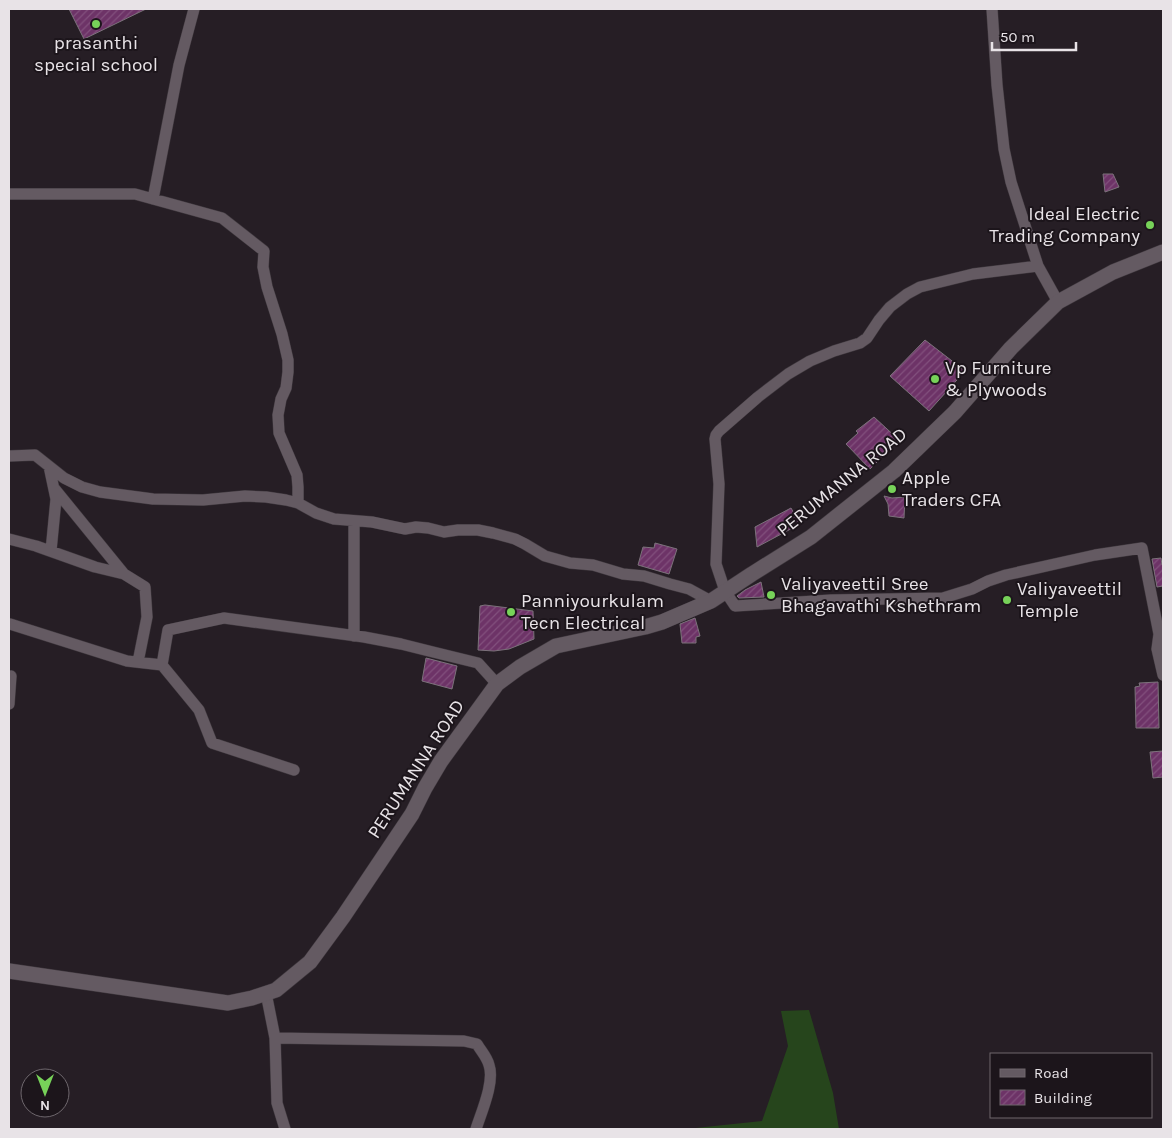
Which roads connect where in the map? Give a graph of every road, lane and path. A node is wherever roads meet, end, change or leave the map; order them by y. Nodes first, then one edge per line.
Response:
1 (194, 9) edge
2 (992, 9) edge
3 (9, 194) edge
4 (153, 199) junction
5 (1163, 252) edge
6 (1038, 266) junction
7 (1058, 302) junction
8 (9, 456) edge
9 (49, 466) junction
10 (54, 488) junction
11 (298, 503) junction
12 (354, 521) junction
13 (9, 539) edge
14 (51, 552) junction
15 (124, 574) junction
16 (725, 592) junction
17 (711, 601) junction
18 (10, 624) edge
19 (354, 636) junction
20 (138, 662) junction
21 (162, 665) junction
22 (1163, 675) edge
23 (11, 676) dead end
24 (497, 684) junction
25 (9, 704) edge
26 (294, 770) dead end
27 (9, 971) edge
28 (266, 993) junction
29 (275, 1038) junction
30 (285, 1129) edge
31 (476, 1129) edge

1 - 4 street
2 - 6 street
3 - 4 street
4 - 11 street
5 - 7 main road, PERUMANNA ROAD
6 - 7 street
6 - 16 street
7 - 16 main road, PERUMANNA ROAD
8 - 9 street
9 - 10 street
9 - 11 street
10 - 14 street
10 - 15 street
11 - 12 street
12 - 17 street
12 - 19 street
13 - 14 street
14 - 15 street
15 - 20 street
16 - 17 main road, PERUMANNA ROAD
16 - 22 street
17 - 24 main road, PERUMANNA ROAD
18 - 20 street
19 - 21 street
19 - 24 street
20 - 21 street
21 - 26 street
23 - 25 street
24 - 28 main road, PERUMANNA ROAD
27 - 28 main road, PERUMANNA ROAD
28 - 29 street
29 - 30 street
29 - 31 street

